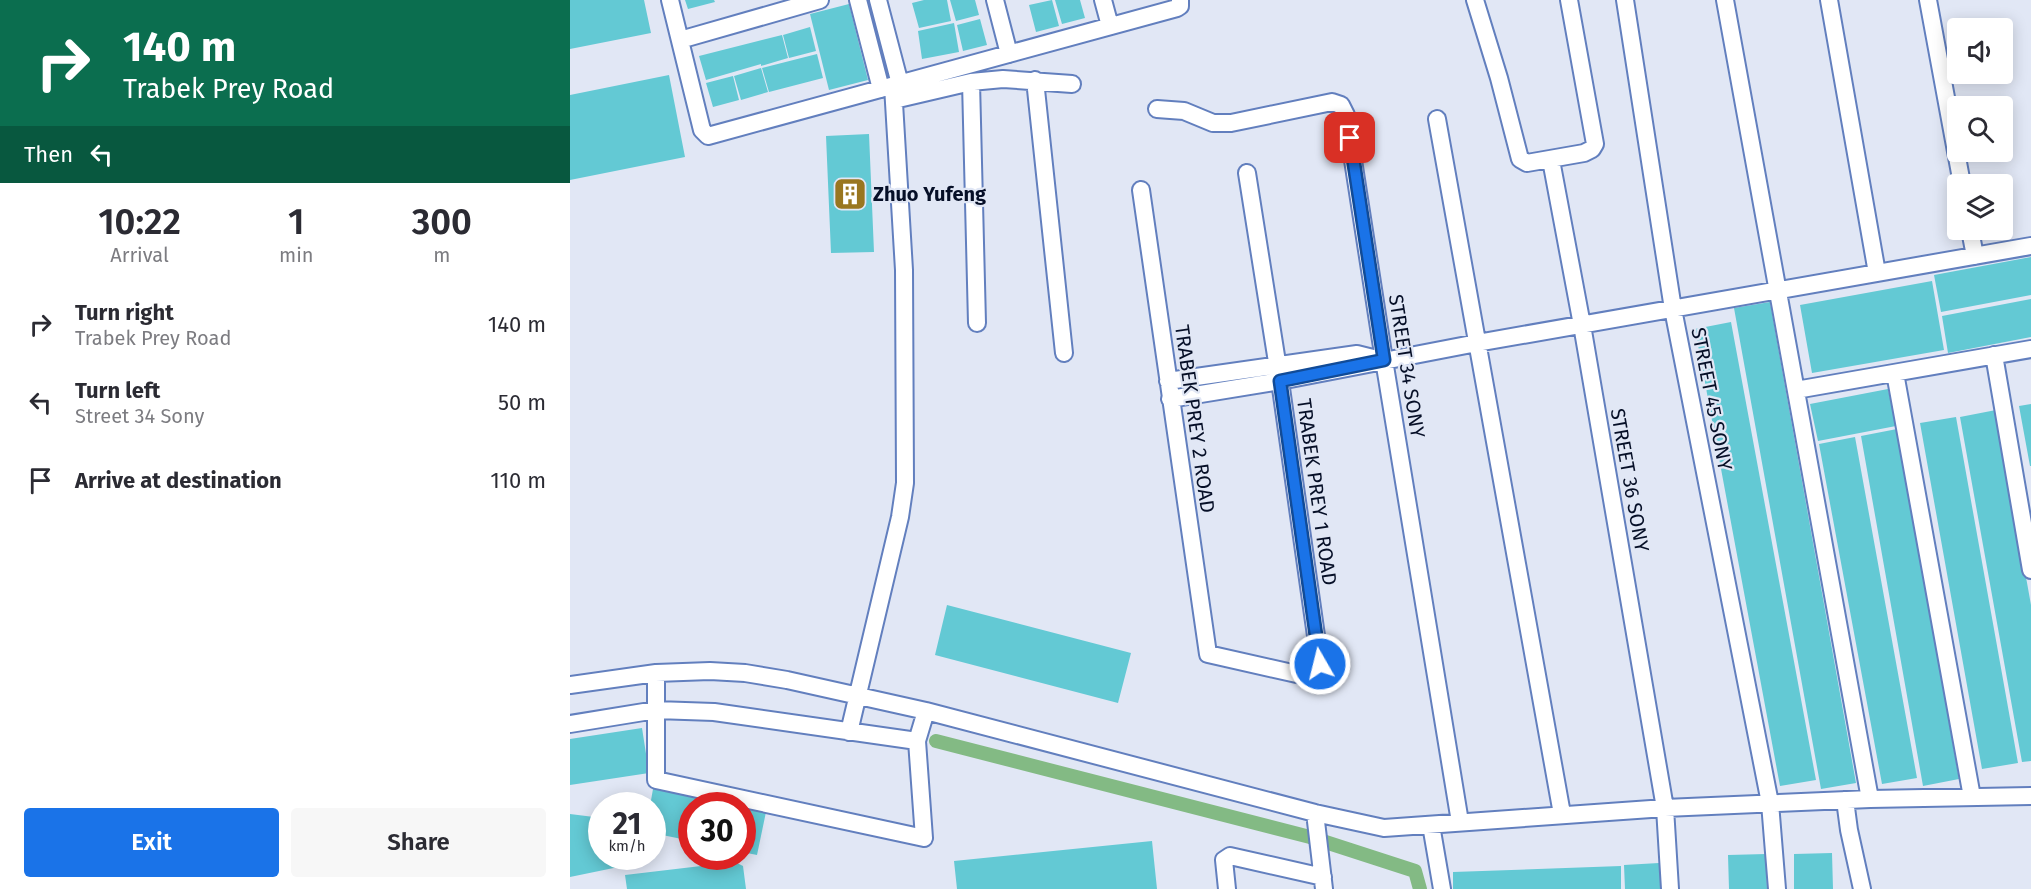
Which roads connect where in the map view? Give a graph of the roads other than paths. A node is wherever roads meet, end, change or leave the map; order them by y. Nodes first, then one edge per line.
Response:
1 (670, 0) edge
2 (820, 0) edge
3 (858, 0) edge
4 (878, 0) edge
5 (995, 0) edge
6 (1103, 0) edge
7 (1180, 0) edge
8 (1475, 0) edge
9 (1569, 0) edge
10 (1625, 0) edge
11 (1725, 0) edge
12 (1829, 0) edge
13 (1928, 0) edge
14 (1110, 26) junction
15 (680, 40) junction
16 (1009, 54) junction
17 (1035, 80) junction
18 (971, 82) junction
19 (1072, 84) dead end
20 (892, 90) junction
21 (1157, 109) dead end
22 (1437, 119) dead end
23 (1551, 160) junction
24 (1247, 173) dead end
25 (1960, 174) edge
26 (1141, 190) dead end
27 (1972, 240) edge
28 (2031, 246) edge
29 (1975, 256) junction
30 (1877, 273) junction
31 (1778, 290) junction
32 (1673, 309) junction
33 (977, 323) dead end
34 (1582, 325) junction
35 (1477, 343) junction
36 (2031, 349) edge
37 (1064, 353) dead end
38 (1994, 355) junction
39 (1384, 360) junction
40 (1279, 373) junction
41 (1895, 373) junction
42 (1168, 381) junction
43 (1796, 390) junction
44 (1170, 399) junction
45 (2031, 570) edge
46 (1208, 654) joint
47 (656, 673) junction
48 (570, 685) edge
49 (857, 696) junction
50 (656, 710) junction
51 (926, 711) junction
52 (570, 724) edge
53 (849, 732) junction
54 (917, 741) junction
55 (1972, 796) junction
56 (2031, 796) edge
57 (1870, 799) junction
58 (1845, 800) junction
59 (1770, 803) junction
60 (1665, 808) junction
61 (1562, 814) junction
62 (1316, 819) junction
63 (1460, 822) junction
64 (1431, 825) junction
65 (1323, 878) edge
66 (1227, 889) edge
67 (1442, 889) edge
68 (1670, 889) edge
69 (1777, 889) edge
70 (1862, 889) edge

1 - 15 street
2 - 15 street
3 - 20 street
4 - 20 street
5 - 16 street
6 - 14 street
7 - 14 street
8 - 23 street
9 - 23 street
10 - 32 street, STREET 45 SONY
11 - 31 street
12 - 30 street
13 - 25 street
14 - 16 street
15 - 20 street
16 - 20 street
17 - 18 street
17 - 19 street
17 - 37 street
18 - 20 street
18 - 33 street
20 - 49 street
21 - 39 street, STREET 34 SONY
22 - 35 street
23 - 34 street, STREET 36 SONY
24 - 40 street, TRABEK PREY 1 ROAD
26 - 42 street, TRABEK PREY 2 ROAD
27 - 29 street
28 - 29 street
29 - 30 street
30 - 31 street
31 - 32 street
31 - 43 street
32 - 34 street
32 - 59 street, STREET 45 SONY
34 - 35 street
34 - 60 street, STREET 36 SONY
35 - 39 street
35 - 61 street
36 - 38 street
38 - 41 street
38 - 45 street
39 - 40 street
39 - 63 street, STREET 34 SONY
40 - 42 street
40 - 44 street
40 - 46 street, TRABEK PREY 1 ROAD
41 - 43 street
41 - 55 street
42 - 44 street, TRABEK PREY 2 ROAD
43 - 57 street
44 - 46 street, TRABEK PREY 2 ROAD
47 - 48 street
47 - 49 street
47 - 50 street
49 - 51 street
49 - 53 street
50 - 52 street
50 - 53 street
50 - 54 street
51 - 54 street
51 - 62 street
53 - 54 street
55 - 56 street
55 - 57 street
57 - 58 street
58 - 59 street
58 - 70 street
59 - 60 street
59 - 69 street, STREET 45 SONY
60 - 61 street
60 - 68 street, STREET 36 SONY
61 - 63 street
62 - 64 street
62 - 65 street
63 - 64 street
64 - 67 street
65 - 66 street

